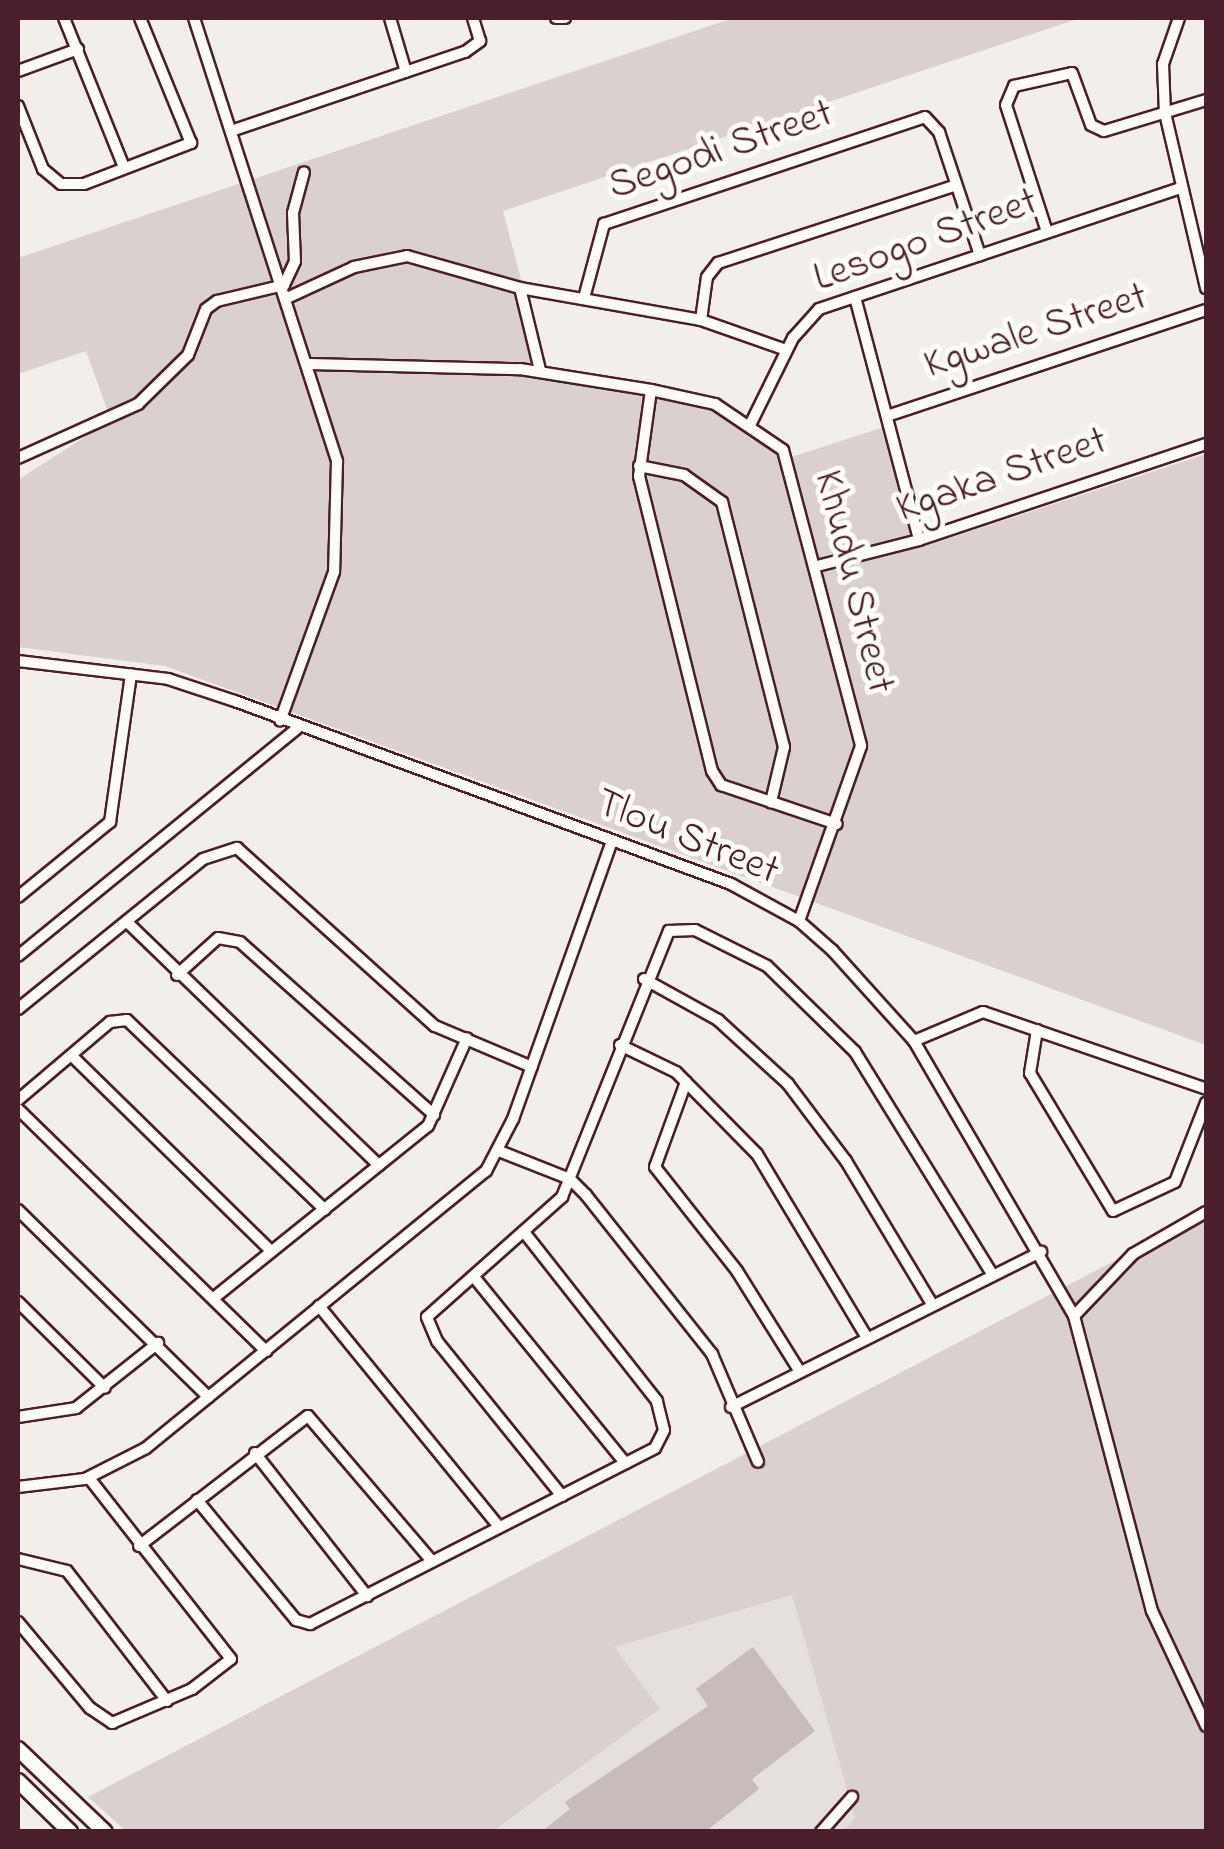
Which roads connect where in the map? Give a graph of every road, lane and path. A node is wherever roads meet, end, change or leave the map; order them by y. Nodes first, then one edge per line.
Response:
1 (64, 18) edge
2 (140, 18) edge
3 (194, 18) edge
4 (390, 18) edge
5 (473, 18) edge
6 (556, 18) edge
7 (564, 18) edge
8 (1179, 18) edge
9 (78, 49) junction
10 (18, 71) edge
11 (406, 72) junction
12 (1206, 100) edge
13 (18, 106) edge
14 (1165, 113) junction
15 (232, 132) junction
16 (124, 167) junction
17 (304, 172) dead end
18 (954, 186) junction
19 (1181, 188) junction
20 (1047, 232) junction
21 (980, 255) junction
22 (284, 285) junction
23 (520, 288) junction
24 (1206, 288) edge
25 (855, 297) junction
26 (288, 298) junction
27 (584, 298) junction
28 (1206, 310) edge
29 (700, 320) junction
30 (786, 350) junction
31 (310, 364) junction
32 (540, 370) junction
33 (652, 390) junction
34 (887, 416) junction
35 (751, 422) junction
36 (1206, 444) edge
37 (18, 458) edge
38 (639, 466) junction
39 (918, 540) junction
40 (817, 566) junction
41 (18, 661) edge
42 (131, 674) junction
43 (280, 721) junction
44 (298, 728) junction
45 (771, 802) junction
46 (837, 824) junction
47 (612, 842) junction
48 (18, 895) edge
49 (799, 921) junction
50 (127, 922) junction
51 (18, 956) edge
52 (177, 975) junction
53 (644, 978) junction
54 (18, 1009) edge
55 (1037, 1030) junction
56 (466, 1038) junction
57 (914, 1041) junction
58 (620, 1045) junction
59 (72, 1056) junction
60 (532, 1067) junction
61 (686, 1082) junction
62 (1206, 1090) edge
63 (18, 1100) edge
64 (1206, 1103) edge
65 (18, 1110) edge
66 (434, 1115) junction
67 (500, 1152) junction
68 (379, 1165) junction
69 (570, 1180) junction
70 (18, 1210) edge
71 (325, 1210) junction
72 (1206, 1212) edge
73 (526, 1233) junction
74 (271, 1252) junction
75 (1041, 1252) junction
76 (992, 1274) junction
77 (474, 1278) junction
78 (215, 1297) junction
79 (18, 1302) edge
80 (932, 1304) junction
81 (319, 1306) junction
82 (1074, 1316) junction
83 (867, 1338) junction
84 (158, 1343) junction
85 (266, 1351) junction
86 (800, 1372) junction
87 (105, 1388) junction
88 (208, 1397) junction
89 (731, 1406) junction
90 (18, 1417) edge
91 (256, 1453) junction
92 (758, 1462) dead end
93 (625, 1463) junction
94 (89, 1478) junction
95 (18, 1487) edge
96 (562, 1496) junction
97 (197, 1500) junction
98 (499, 1527) junction
99 (139, 1546) junction
100 (18, 1559) edge
101 (432, 1561) junction
102 (368, 1596) junction
103 (18, 1622) edge
104 (166, 1701) junction
105 (1206, 1726) edge
106 (18, 1748) edge
107 (18, 1781) edge
108 (852, 1797) dead end
109 (70, 1832) edge
110 (105, 1832) edge
111 (821, 1832) edge

1 - 9 street
2 - 16 street
3 - 15 street
4 - 11 street
5 - 11 street
6 - 7 street
8 - 14 street
9 - 10 street
9 - 16 street
11 - 15 street
12 - 14 street
13 - 16 street
14 - 19 street
14 - 20 street
15 - 22 street
17 - 22 street
18 - 21 street
18 - 27 street, Segodi Street
18 - 29 street
19 - 20 street, Lesogo Street
19 - 24 street
20 - 21 street, Lesogo Street
21 - 25 street, Lesogo Street
22 - 26 street
22 - 37 street
23 - 26 street
23 - 27 street
23 - 32 street
25 - 30 street, Lesogo Street
25 - 34 street
26 - 31 street
27 - 29 street
28 - 34 street, Kgwale Street
29 - 30 street
30 - 35 street, Lesogo Street
31 - 32 street, Khudu Street
31 - 43 street
32 - 33 street, Khudu Street
33 - 35 street, Khudu Street
33 - 38 street
34 - 39 street
35 - 40 street, Khudu Street
36 - 39 street, Kgaka Street
38 - 45 street
38 - 45 street
39 - 40 street, Kgaka Street
40 - 46 street, Khudu Street
41 - 42 street, Tlou Street
42 - 43 street, Tlou Street
42 - 48 street
43 - 44 street, Tlou Street
44 - 47 street, Tlou Street
44 - 51 street
45 - 46 street
46 - 49 street, Khudu Street
47 - 49 street, Tlou Street
47 - 60 street
49 - 57 street, Tlou Street
50 - 52 street
50 - 54 street
50 - 56 street
52 - 66 street
52 - 68 street
53 - 58 street
53 - 76 street
53 - 80 street
55 - 57 street
55 - 62 street
55 - 64 street
56 - 60 street
56 - 66 street
57 - 75 street, Tlou Street
58 - 61 street
58 - 69 street
59 - 63 street
59 - 71 street
59 - 74 street
60 - 67 street
61 - 83 street
61 - 86 street
65 - 78 street
66 - 68 street
67 - 69 street
67 - 81 street
68 - 71 street
69 - 73 street
69 - 89 street
70 - 84 street
71 - 74 street
72 - 82 street
73 - 77 street
73 - 93 street
74 - 78 street
75 - 76 street
75 - 82 street, Tlou Street
76 - 80 street
77 - 93 street
77 - 96 street
78 - 85 street
79 - 87 street
80 - 83 street
81 - 85 street
81 - 98 street
82 - 105 street, Tlou Street
83 - 86 street
84 - 87 street
84 - 88 street
85 - 88 street
86 - 89 street
87 - 90 street
88 - 94 street
89 - 92 street
91 - 97 street
91 - 101 street
91 - 102 street
93 - 96 street
94 - 95 street
94 - 99 street
96 - 98 street
97 - 99 street
97 - 102 street
98 - 101 street
99 - 104 street
100 - 104 street
101 - 102 street
103 - 104 street
106 - 110 main road
107 - 109 main road
108 - 111 street

